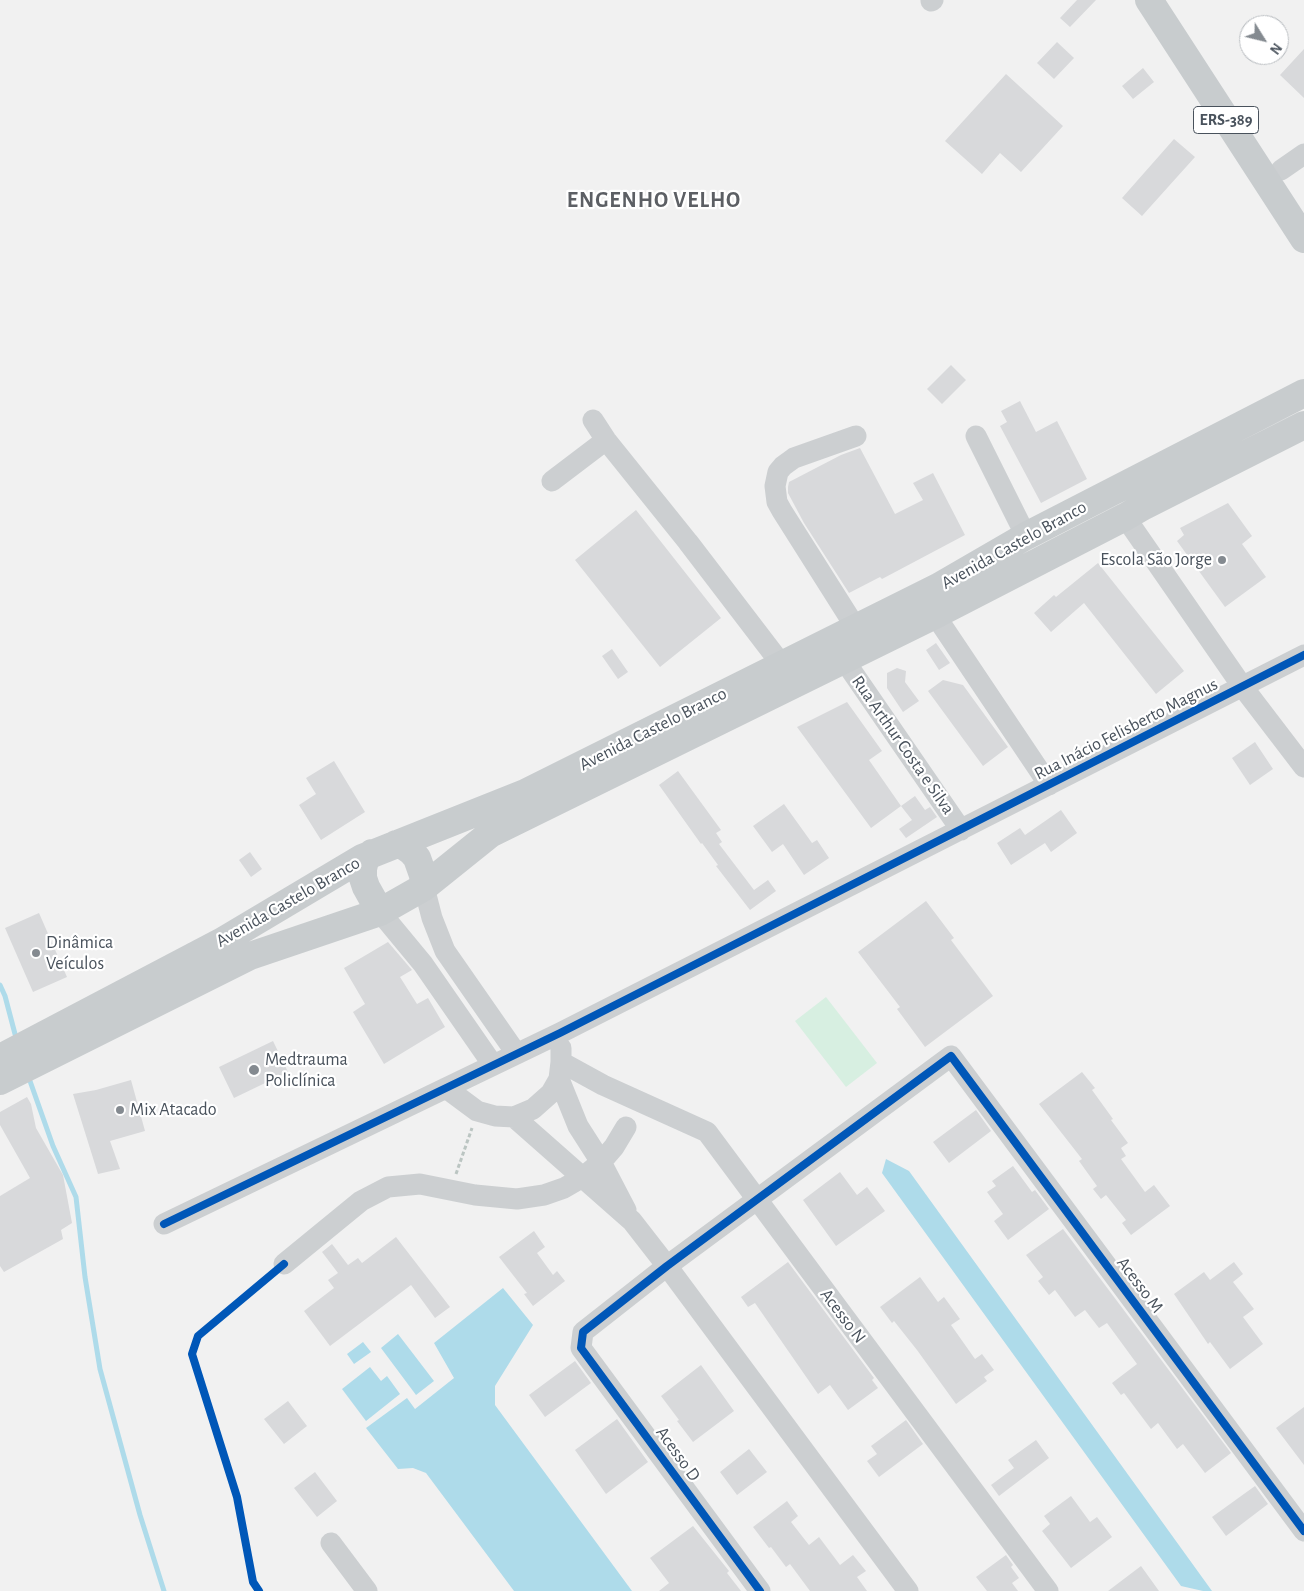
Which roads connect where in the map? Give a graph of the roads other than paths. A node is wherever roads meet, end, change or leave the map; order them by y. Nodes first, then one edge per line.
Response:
1 (1149, 0) edge
2 (1170, 0) edge
3 (1304, 154) edge
4 (1281, 170) junction
5 (1304, 205) edge
6 (1304, 239) edge
7 (1300, 398) edge
8 (593, 420) dead end
9 (1304, 425) edge
10 (856, 436) dead end
11 (976, 436) dead end
12 (606, 440) junction
13 (552, 481) dead end
14 (1134, 512) junction
15 (1026, 536) junction
16 (935, 615) junction
17 (856, 628) junction
18 (1304, 655) edge
19 (844, 660) junction
20 (782, 665) junction
21 (1242, 686) junction
22 (1304, 767) edge
23 (1049, 785) junction
24 (961, 830) junction
25 (384, 848) junction
26 (424, 887) junction
27 (380, 912) junction
28 (445, 951) junction
29 (423, 964) junction
30 (560, 1033) junction
31 (516, 1053) junction
32 (0, 1058) edge
33 (493, 1065) junction
34 (560, 1070) junction
35 (0, 1081) edge
36 (446, 1088) junction
37 (514, 1117) junction
38 (626, 1128) dead end
39 (601, 1162) junction
40 (583, 1177) junction
41 (757, 1199) junction
42 (632, 1221) junction
43 (164, 1224) dead end
44 (284, 1264) dead end
45 (667, 1266) junction
46 (1304, 1531) edge
47 (331, 1543) dead end
48 (366, 1591) edge
49 (760, 1591) edge
50 (908, 1591) edge
51 (1048, 1591) edge

1 - 6 main road, ERS-389
2 - 4 main road, ERS-389
3 - 4 street
4 - 5 main road, ERS-389
7 - 14 main road
7 - 15 main road, Avenida Castelo Branco
8 - 12 street
9 - 14 main road, Avenida Castelo Branco
10 - 17 street
11 - 15 street
12 - 13 street
12 - 20 street
14 - 16 main road, Avenida Castelo Branco
14 - 21 street
15 - 17 main road, Avenida Castelo Branco
16 - 19 main road, Avenida Castelo Branco
16 - 23 street
17 - 20 main road, Avenida Castelo Branco
18 - 21 street, Rua Inácio Felisberto Magnus
19 - 24 street, Rua Arthur Costa e Silva
19 - 26 main road, Avenida Castelo Branco
20 - 25 main road, Avenida Castelo Branco
21 - 22 street
21 - 23 street, Rua Inácio Felisberto Magnus
23 - 24 street, Rua Inácio Felisberto Magnus
24 - 30 street, Rua Inácio Felisberto Magnus
25 - 26 main road
25 - 27 main road
25 - 32 main road, Avenida Castelo Branco
26 - 27 main road, Avenida Castelo Branco
26 - 28 street
27 - 29 street
27 - 35 main road, Avenida Castelo Branco
28 - 29 street
28 - 31 street
29 - 33 street
30 - 31 street, Rua Inácio Felisberto Magnus
30 - 34 street
31 - 33 street, Rua Inácio Felisberto Magnus
33 - 36 street, Rua Inácio Felisberto Magnus
34 - 37 street
34 - 39 street
34 - 41 street, Acesso N
36 - 37 street
36 - 43 street, Rua Inácio Felisberto Magnus
37 - 40 street
38 - 39 street
39 - 40 street
39 - 42 street
40 - 42 street
40 - 44 street
41 - 45 street
41 - 46 street, Acesso M
41 - 51 street, Acesso N
42 - 45 street
45 - 49 street, Acesso D
45 - 50 street
47 - 48 street

